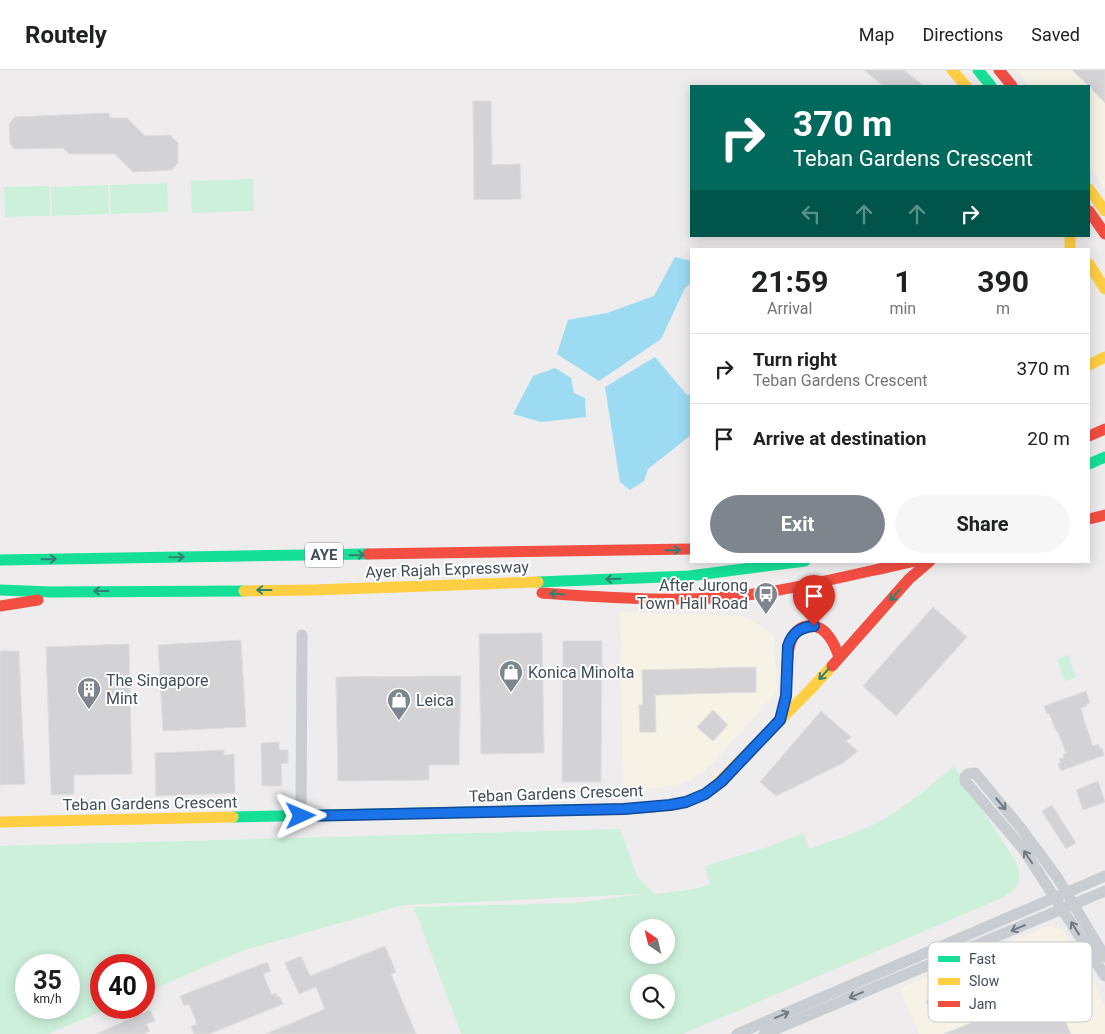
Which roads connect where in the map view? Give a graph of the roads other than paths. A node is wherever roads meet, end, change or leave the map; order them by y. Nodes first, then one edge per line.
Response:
1 (952, 70) edge
2 (978, 70) edge
3 (999, 70) edge
4 (965, 85) edge
5 (990, 85) edge
6 (1011, 85) edge
7 (1090, 190) edge
8 (1105, 211) edge
9 (1090, 212) edge
10 (1105, 234) edge
11 (1071, 237) edge
12 (1078, 248) edge
13 (1090, 266) edge
14 (1105, 289) edge
15 (1105, 357) edge
16 (1090, 364) edge
17 (1105, 429) edge
18 (1090, 436) edge
19 (1105, 457) edge
20 (1090, 464) edge
21 (1105, 515) edge
22 (1091, 518) edge
23 (690, 549) edge
24 (0, 560) edge
25 (790, 563) edge
26 (905, 563) edge
27 (928, 563) edge
28 (440, 585) junction
29 (0, 590) edge
30 (51, 592) junction
31 (0, 606) edge
32 (302, 635) dead end
33 (839, 657) junction
34 (780, 720) junction
35 (301, 816) junction
36 (0, 822) edge
37 (1105, 876) edge
38 (1105, 890) edge
39 (1067, 892) junction
40 (1055, 897) junction
41 (1068, 906) junction
42 (951, 942) edge
43 (982, 942) edge
44 (1087, 942) edge
45 (1092, 951) edge
46 (928, 952) edge
47 (1105, 957) edge
48 (928, 965) edge
49 (1105, 976) edge
50 (737, 1034) edge
51 (764, 1034) edge

1 - 4 main road
2 - 5 main road
3 - 6 main road
7 - 8 main road
9 - 10 main road
11 - 12 main road
13 - 14 main road
15 - 16 main road
17 - 18 main road
19 - 20 main road
21 - 22 main road
24 -> 23 main road, Ayer Rajah Expressway / AYE
25 -> 28 main road, Ayer Rajah Expressway / AYE
26 -> 28 main road
27 -> 33 main road
28 -> 30 main road, Ayer Rajah Expressway / AYE
29 - 30 main road, Ayer Rajah Expressway / AYE
30 - 31 main road
32 - 35 street
33 -> 34 main road, Teban Gardens Crescent
33 - 34 main road, Teban Gardens Crescent
34 - 35 main road, Teban Gardens Crescent
35 - 36 main road, Teban Gardens Crescent
37 - 39 street
38 - 41 street
39 - 40 street
40 -> 39 street
39 - 41 street
40 - 41 street
42 -> 40 street
41 -> 43 street
44 -> 41 street
41 - 47 street
49 -> 45 street
50 -> 46 street
48 -> 51 street

